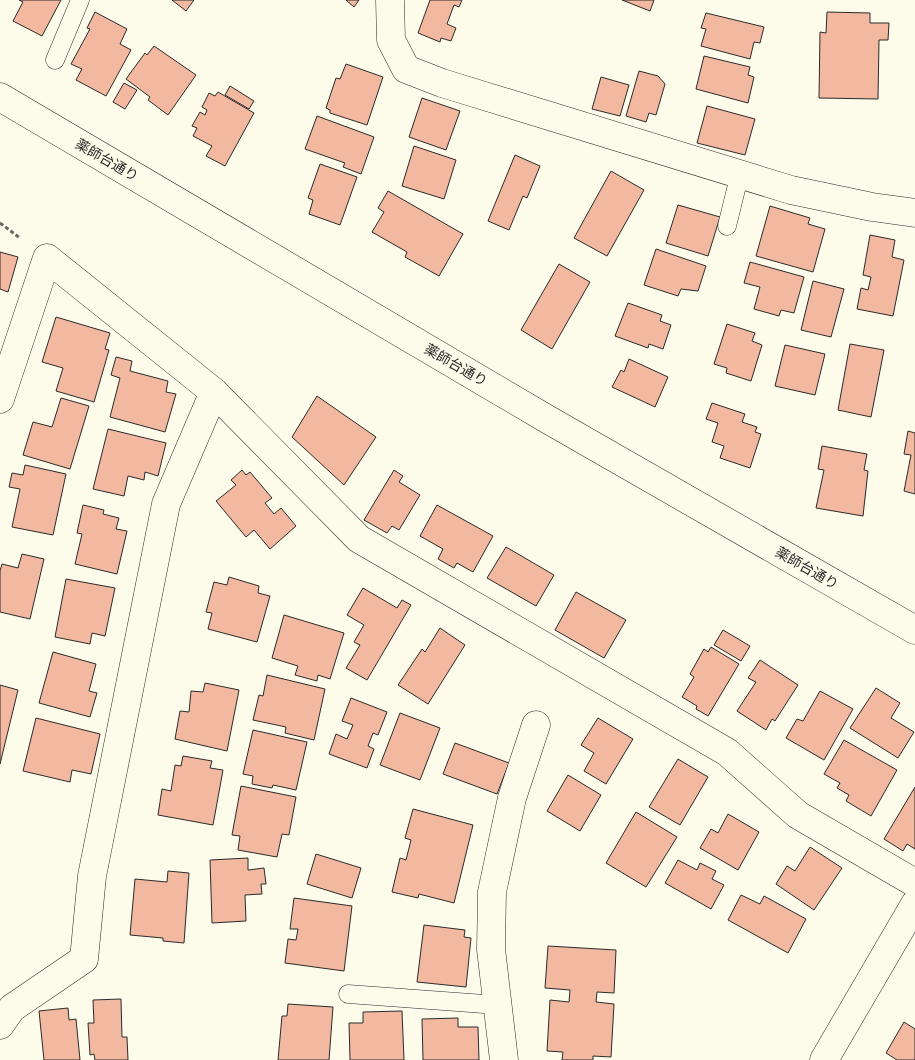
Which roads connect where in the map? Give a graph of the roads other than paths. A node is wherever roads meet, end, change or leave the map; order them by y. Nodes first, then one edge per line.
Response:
1 (80, 0) edge
2 (390, 0) edge
3 (55, 60) dead end
4 (0, 97) edge
5 (740, 174) junction
6 (915, 213) edge
7 (727, 226) dead end
8 (214, 392) junction
9 (0, 399) edge
10 (915, 630) edge
11 (536, 725) dead end
12 (915, 883) edge
13 (915, 904) edge
14 (348, 994) dead end
15 (498, 1005) junction
16 (0, 1025) edge
17 (504, 1060) edge
18 (824, 1060) edge

1 - 3 lane
2 - 5 street
4 - 10 street, 薬師台通り
5 - 6 street
5 - 7 lane
8 - 9 street
8 - 12 street
8 - 16 street
11 - 15 street
13 - 18 street
14 - 15 lane
15 - 17 street

